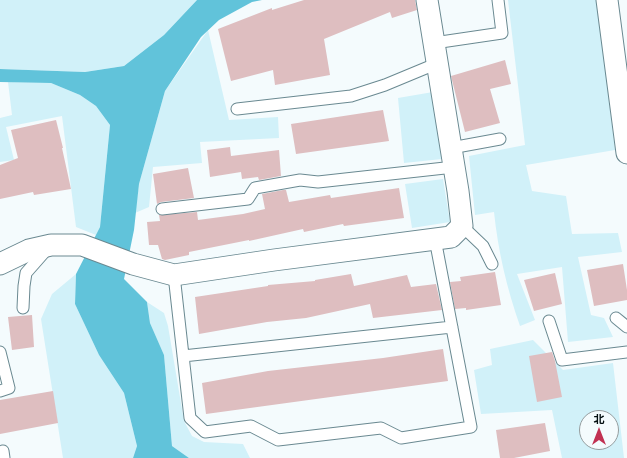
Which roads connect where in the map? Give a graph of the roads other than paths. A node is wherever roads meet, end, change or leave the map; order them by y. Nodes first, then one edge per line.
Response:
1 (427, 0) edge
2 (498, 0) edge
3 (607, 0) edge
4 (434, 43) junction
5 (438, 63) junction
6 (237, 109) dead end
7 (500, 140) dead end
8 (627, 153) edge
9 (452, 157) junction
10 (162, 209) dead end
11 (462, 226) junction
12 (435, 239) junction
13 (51, 245) junction
14 (0, 264) edge
15 (492, 264) dead end
16 (174, 275) junction
17 (23, 308) dead end
18 (616, 318) dead end
19 (549, 321) dead end
20 (452, 327) junction
21 (627, 327) edge
22 (0, 352) edge
23 (627, 352) edge
24 (183, 356) junction
25 (0, 391) edge

1 - 4 street
2 - 4 lane
3 - 8 street
4 - 5 street
5 - 6 lane
5 - 9 street
7 - 9 lane
9 - 10 lane
9 - 11 street
11 - 12 street
11 - 15 lane
12 - 16 street
12 - 20 lane
13 - 14 street
13 - 16 street
13 - 17 lane
16 - 24 lane
18 - 21 lane
19 - 23 lane
20 - 24 lane
20 - 24 lane
22 - 25 lane

